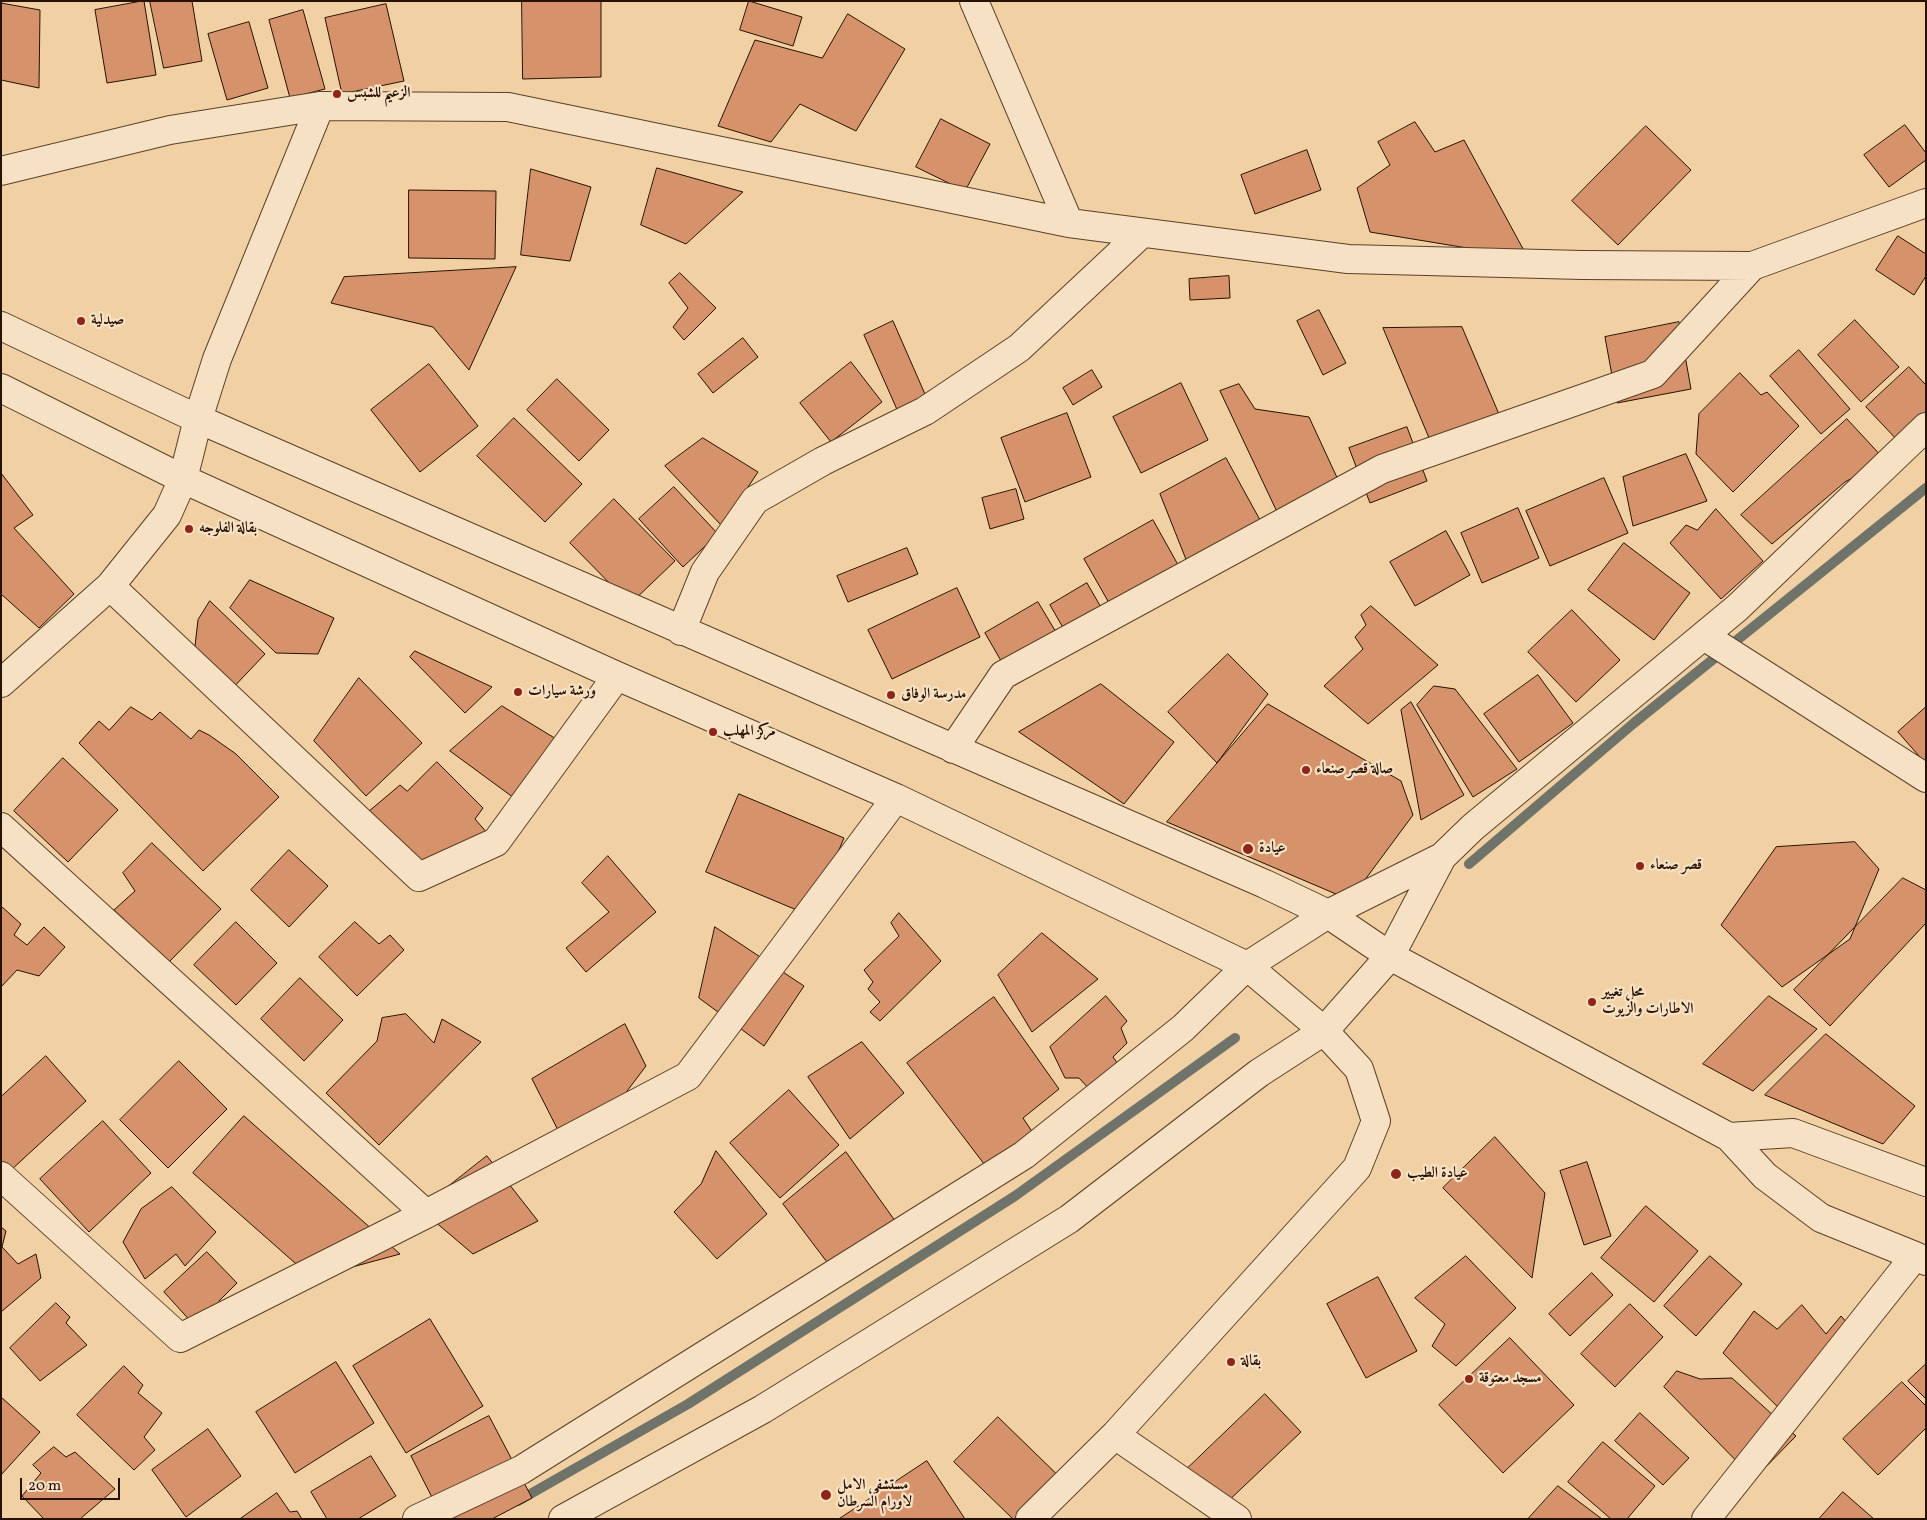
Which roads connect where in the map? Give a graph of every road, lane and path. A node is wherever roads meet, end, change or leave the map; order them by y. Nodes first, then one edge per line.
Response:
1 (974, 1) edge
2 (320, 106) junction
3 (1, 170) edge
4 (1926, 203) edge
5 (1069, 223) junction
6 (1142, 233) junction
7 (1752, 266) junction
8 (1, 326) edge
9 (1, 388) edge
10 (198, 420) junction
11 (1926, 427) edge
12 (183, 479) junction
13 (110, 586) junction
14 (681, 631) junction
15 (1704, 636) junction
16 (617, 676) junction
17 (1, 683) edge
18 (953, 750) junction
19 (1926, 778) edge
20 (896, 798) junction
21 (1, 827) edge
22 (1442, 857) junction
23 (1328, 914) junction
24 (1390, 956) junction
25 (1248, 966) junction
26 (1324, 1031) junction
27 (1729, 1137) junction
28 (1, 1176) edge
29 (1926, 1182) edge
30 (426, 1214) junction
31 (1920, 1258) edge
32 (1115, 1435) junction
33 (417, 1519) edge
34 (563, 1519) edge
35 (1030, 1519) edge
36 (1238, 1519) edge
37 (1706, 1519) edge

1 - 5 street
2 - 3 street
2 - 5 street
2 - 10 street
4 - 7 street
5 - 6 street
6 - 7 street
6 - 14 street
7 - 18 street
8 - 10 street
9 - 12 street
10 - 12 street
10 - 14 street
11 - 15 street
12 - 13 street
12 - 16 street
13 - 16 street
13 - 17 street
14 - 18 street
15 - 19 street
15 - 22 street
16 - 20 street
18 - 23 street
20 - 25 street
20 - 30 street
21 - 30 street
22 - 23 street
22 - 24 street
23 - 24 street
23 - 25 street
24 - 26 street
24 - 27 street
25 - 26 street
25 - 33 street
26 - 32 street
26 - 34 street
27 - 29 street
27 - 31 street
28 - 30 street
31 - 37 street
32 - 35 street
32 - 36 street

